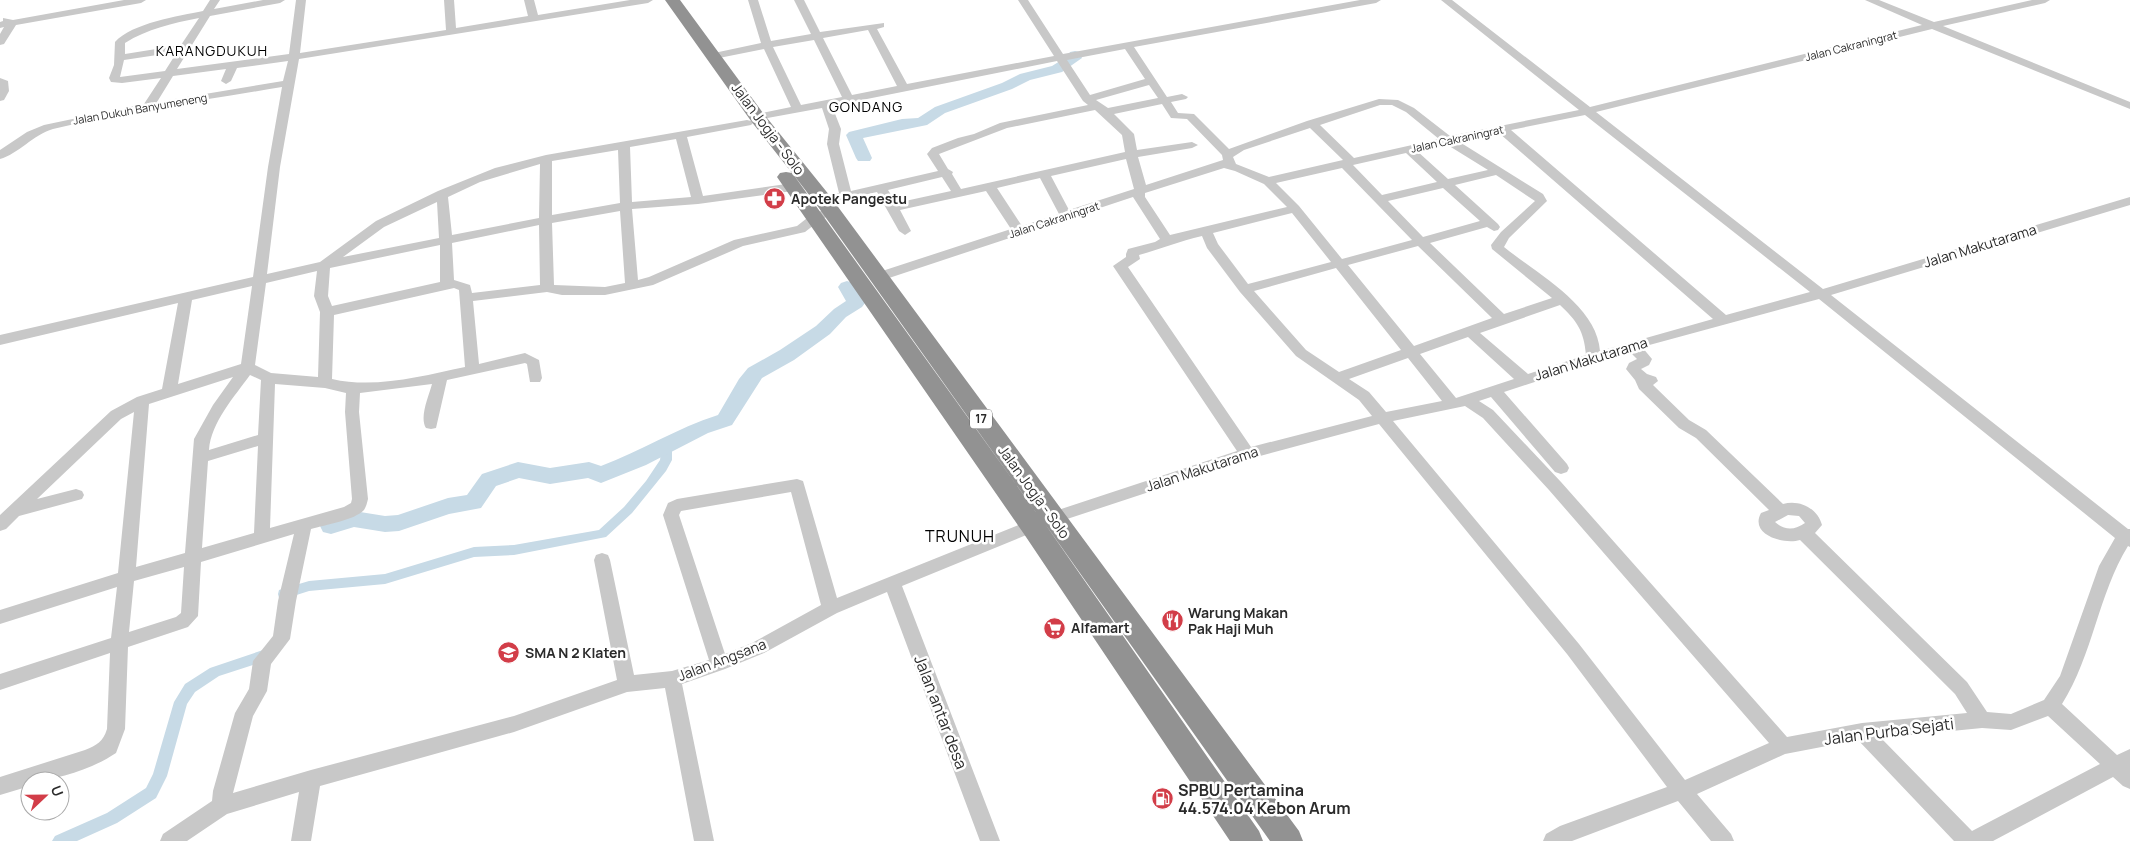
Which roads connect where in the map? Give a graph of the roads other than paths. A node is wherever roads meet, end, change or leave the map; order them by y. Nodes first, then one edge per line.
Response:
1 (141, 0) edge
2 (215, 0) edge
3 (280, 0) edge
4 (301, 0) edge
5 (450, 0) edge
6 (529, 0) edge
7 (648, 0) edge
8 (659, 0) edge
9 (672, 0) edge
10 (753, 0) edge
11 (799, 0) edge
12 (1023, 0) edge
13 (1376, 0) edge
14 (1446, 0) edge
15 (1870, 0) edge
16 (2045, 0) edge
17 (207, 14) junction
18 (0, 15) edge
19 (534, 20) junction
20 (12, 23) junction
21 (0, 25) edge
22 (1931, 26) junction
23 (451, 33) junction
24 (816, 37) junction
25 (0, 42) edge
26 (767, 45) junction
27 (1128, 46) junction
28 (184, 48) junction
29 (714, 56) junction
30 (294, 57) junction
31 (120, 58) junction
32 (1060, 58) junction
33 (232, 66) junction
34 (169, 73) junction
35 (0, 81) edge
36 (226, 81) dead end
37 (1151, 82) junction
38 (288, 83) junction
39 (904, 89) junction
40 (1182, 97) dead end
41 (0, 98) edge
42 (1087, 99) junction
43 (849, 100) junction
44 (1165, 100) junction
45 (826, 104) junction
46 (2130, 106) edge
47 (148, 107) junction
48 (1102, 109) junction
49 (798, 110) junction
50 (1588, 111) junction
51 (752, 120) junction
52 (1311, 123) junction
53 (1502, 129) junction
54 (680, 134) junction
55 (1448, 140) junction
56 (624, 145) junction
57 (1192, 145) dead end
58 (1408, 149) junction
59 (1132, 154) junction
60 (0, 155) edge
61 (546, 159) junction
62 (1230, 160) junction
63 (1349, 163) junction
64 (1499, 171) junction
65 (947, 172) junction
66 (1044, 173) junction
67 (1268, 181) junction
68 (1445, 183) junction
69 (988, 186) junction
70 (793, 187) junction
71 (881, 188) junction
72 (1139, 192) junction
73 (958, 193) junction
74 (442, 194) junction
75 (1378, 199) junction
76 (698, 200) junction
77 (2130, 201) edge
78 (626, 206) junction
79 (829, 206) junction
80 (892, 208) junction
81 (1296, 209) junction
82 (1066, 216) junction
83 (546, 220) junction
84 (1489, 222) junction
85 (1206, 230) junction
86 (905, 231) dead end
87 (1019, 231) junction
88 (1505, 236) junction
89 (446, 240) junction
90 (1168, 240) junction
91 (1421, 242) junction
92 (1338, 262) junction
93 (324, 265) junction
94 (878, 276) junction
95 (258, 281) junction
96 (447, 284) junction
97 (632, 285) junction
98 (547, 288) junction
99 (1245, 289) junction
100 (1821, 294) junction
101 (186, 298) junction
102 (466, 298) junction
103 (1562, 299) junction
104 (327, 312) junction
105 (1502, 320) junction
106 (1723, 320) junction
107 (1471, 332) junction
108 (0, 340) edge
109 (1632, 345) junction
110 (1410, 352) junction
111 (1593, 357) junction
112 (248, 367) junction
113 (472, 370) junction
114 (441, 377) junction
115 (1340, 377) junction
116 (268, 378) junction
117 (535, 378) dead end
118 (1525, 380) junction
119 (325, 383) junction
120 (353, 389) junction
121 (1494, 390) junction
122 (169, 393) junction
123 (142, 401) junction
124 (1460, 402) junction
125 (1383, 418) junction
126 (431, 424) dead end
127 (266, 438) junction
128 (1247, 454) junction
129 (200, 458) junction
130 (1561, 468) dead end
131 (76, 495) dead end
132 (1780, 511) junction
133 (14, 512) junction
134 (1043, 522) junction
135 (0, 525) edge
136 (304, 526) junction
137 (1803, 532) junction
138 (262, 536) junction
139 (2128, 537) edge
140 (193, 557) junction
141 (602, 560) dead end
142 (126, 577) junction
143 (892, 582) junction
144 (831, 608) junction
145 (0, 617) edge
146 (119, 644) junction
147 (719, 664) junction
148 (672, 680) junction
149 (0, 682) edge
150 (627, 684) junction
151 (2051, 706) junction
152 (1982, 720) junction
153 (1862, 731) junction
154 (1783, 746) junction
155 (2122, 762) edge
156 (311, 779) junction
157 (2130, 780) edge
158 (0, 786) edge
159 (1682, 792) junction
160 (222, 806) junction
161 (1565, 838) edge
162 (170, 841) edge
163 (302, 841) edge
164 (704, 841) edge
165 (990, 841) edge
166 (1248, 841) edge
167 (1288, 841) edge
168 (1724, 841) edge
169 (1968, 841) edge
170 (1974, 841) edge

1 - 20 street
2 - 17 street
3 - 17 street
4 - 30 street
5 - 23 street
6 - 19 street
7 - 19 street
8 - 51 highway, Jalan Jogja - Solo / 17
9 - 29 highway, Jalan Jogja - Solo / 17
10 - 26 street
11 - 24 street
12 - 32 street
13 - 27 street
14 - 50 street
15 - 22 street
16 - 22 street, Jalan Cakraningrat
17 - 28 street
17 - 31 street
18 - 20 street
19 - 23 street
20 - 21 street
20 - 25 street
22 - 46 street
22 - 50 street, Jalan Cakraningrat
23 - 30 street
24 - 26 street
24 - 39 street
24 - 43 street
26 - 29 street
26 - 49 street
27 - 32 street
27 - 37 street
28 - 31 street
28 - 34 street
29 - 51 highway, Jalan Jogja - Solo / 17
30 - 33 street
30 - 38 street
31 - 34 street
32 - 39 street
32 - 42 street
33 - 34 street
33 - 36 street
34 - 47 street
35 - 41 street
37 - 42 street
37 - 44 street
38 - 47 street, Jalan Dukuh Banyumeneng
38 - 95 street
39 - 43 street
40 - 44 street
42 - 48 street
43 - 45 street
44 - 48 street
44 - 62 street
45 - 49 street
45 - 79 street
47 - 60 street, Jalan Dukuh Banyumeneng
48 - 59 street
48 - 65 street
49 - 51 street
50 - 53 street, Jalan Cakraningrat
50 - 100 street
51 - 54 street
51 - 70 highway, Jalan Jogja - Solo / 17
51 - 79 highway, Jalan Jogja - Solo / 17
52 - 55 street, Jalan Cakraningrat
52 - 62 street, Jalan Cakraningrat
52 - 63 street
53 - 55 street, Jalan Cakraningrat
53 - 106 street
54 - 56 street
54 - 76 street
55 - 58 street, Jalan Cakraningrat
55 - 64 street, Jalan Cakraningrat
56 - 61 street
56 - 78 street
57 - 59 street
58 - 63 street, Jalan Cakraningrat
58 - 68 street
59 - 66 street
59 - 72 street
61 - 74 street
61 - 83 street
62 - 67 street
62 - 72 street, Jalan Cakraningrat
63 - 67 street, Jalan Cakraningrat
63 - 75 street
64 - 68 street
64 - 88 street, Jalan Cakraningrat
65 - 71 street
65 - 73 street
66 - 69 street
66 - 82 street
67 - 81 street
68 - 75 street
68 - 84 street
69 - 73 street
69 - 87 street
70 - 76 street
70 - 79 highway, Jalan Jogja - Solo / 17
71 - 79 street
71 - 80 street
72 - 82 street, Jalan Cakraningrat
72 - 90 street
73 - 80 street
74 - 89 street
74 - 93 street
75 - 91 street
76 - 78 street
77 - 100 street, Jalan Makutarama
78 - 83 street
78 - 97 street
79 - 94 highway, Jalan Jogja - Solo / 17
79 - 97 street
79 - 134 highway, Jalan Jogja - Solo / 17
80 - 86 street
81 - 85 street
81 - 92 street
82 - 87 street, Jalan Cakraningrat
83 - 89 street
83 - 98 street
84 - 88 street
84 - 91 street
85 - 90 street
85 - 99 street
87 - 94 street, Jalan Cakraningrat
88 - 103 street
89 - 93 street
89 - 96 street
90 - 128 street
91 - 92 street
91 - 105 street
92 - 99 street
92 - 110 street
93 - 95 street
93 - 104 street
94 - 134 highway, Jalan Jogja - Solo / 17
95 - 101 street
95 - 112 street
96 - 102 street
96 - 104 street
97 - 98 street
98 - 102 street
99 - 115 street
100 - 106 street, Jalan Makutarama
100 - 139 street
101 - 108 street
101 - 122 street
102 - 113 street
103 - 105 street
103 - 111 street
104 - 119 street
105 - 107 street
106 - 109 street, Jalan Makutarama
107 - 110 street
107 - 118 street
109 - 111 street, Jalan Makutarama
109 - 132 street
110 - 115 street
110 - 124 street
111 - 118 street, Jalan Makutarama
112 - 116 street
112 - 122 street
112 - 129 street
113 - 114 street
113 - 117 street
114 - 120 street
114 - 126 street
115 - 125 street
116 - 119 street
116 - 127 street
118 - 121 street, Jalan Makutarama
119 - 120 street
120 - 136 street
121 - 124 street, Jalan Makutarama
121 - 130 street
122 - 123 street
123 - 133 street
123 - 142 street
124 - 125 street, Jalan Makutarama
124 - 154 street
125 - 128 street, Jalan Makutarama
125 - 159 street
127 - 129 street
127 - 138 street
128 - 134 street, Jalan Makutarama
129 - 140 street
131 - 133 street
132 - 137 street
132 - 137 street
133 - 135 street
134 - 143 street, Jalan Angsana
134 - 166 highway, Jalan Jogja - Solo / 17
134 - 167 highway, Jalan Jogja - Solo / 17
136 - 138 street
136 - 160 street
137 - 152 street
138 - 140 street
139 - 151 street
140 - 142 street
140 - 146 street
141 - 150 street
142 - 145 street
142 - 146 street
143 - 144 street, Jalan Angsana
143 - 165 street, Jalan antar desa
144 - 147 street, Jalan Angsana
144 - 147 street
146 - 149 street
146 - 158 street
147 - 148 street, Jalan Angsana
148 - 150 street, Jalan Angsana
148 - 164 street
150 - 156 street, Jalan Angsana
151 - 152 street, Jalan Purba Sejati
151 - 155 street
152 - 153 street, Jalan Purba Sejati
153 - 154 street, Jalan Purba Sejati
153 - 169 street
154 - 159 street, Jalan Purba Sejati
155 - 157 street
155 - 170 street
156 - 160 street, Jalan Angsana
156 - 163 street
159 - 161 street, Jalan Purba Sejati
159 - 168 street
160 - 162 street, Jalan Angsana

